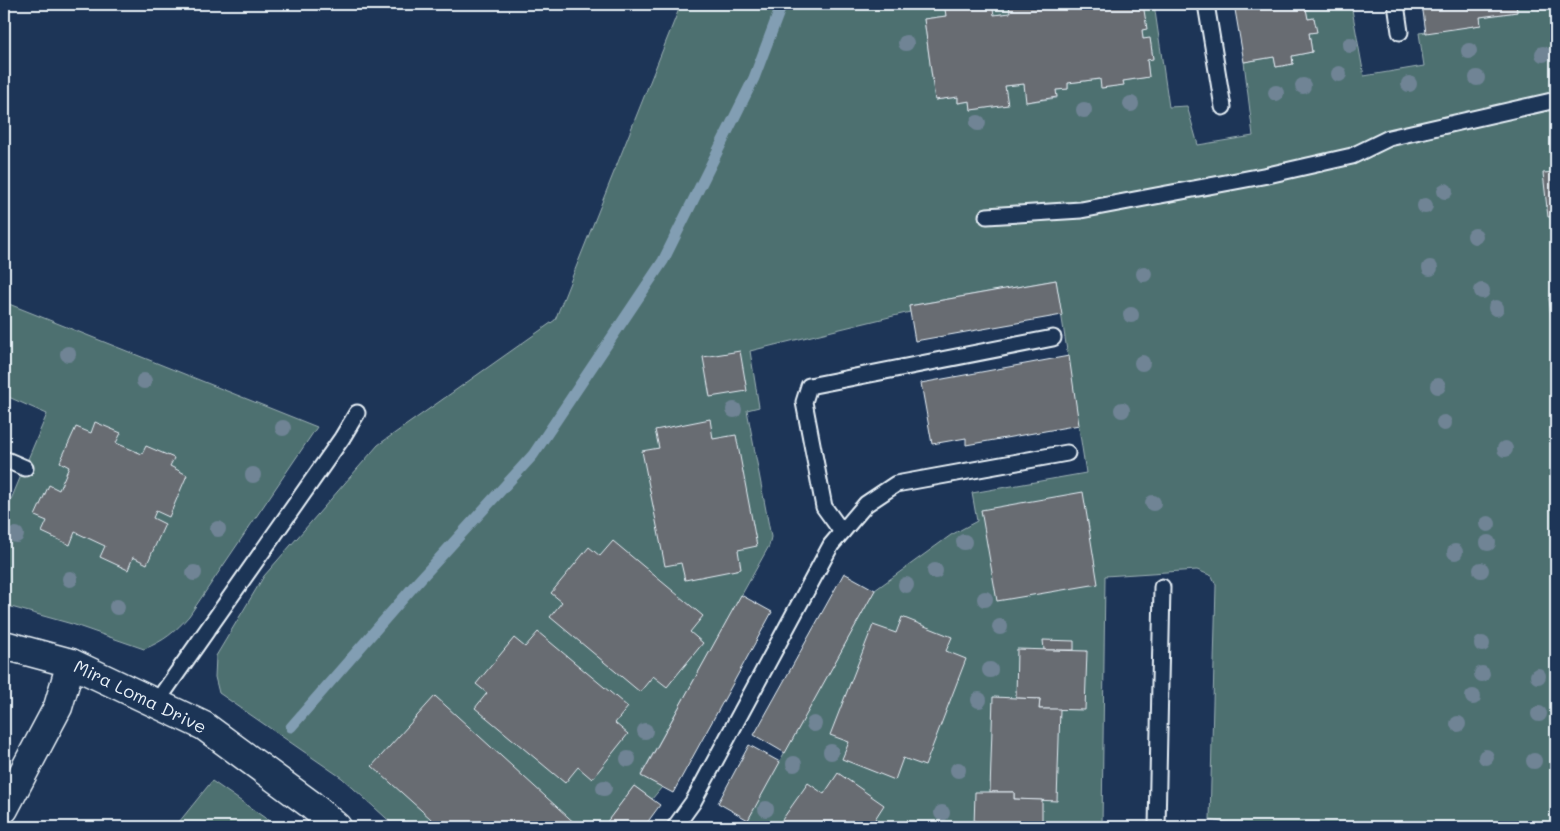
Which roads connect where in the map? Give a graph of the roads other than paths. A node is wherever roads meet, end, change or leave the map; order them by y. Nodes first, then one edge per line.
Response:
1 (1206, 4) edge
2 (1396, 4) edge
3 (1400, 32) dead end
4 (1556, 100) edge
5 (1223, 107) dead end
6 (987, 216) dead end
7 (1053, 338) dead end
8 (357, 413) dead end
9 (1067, 453) dead end
10 (4, 460) edge
11 (25, 468) dead end
12 (842, 532) junction
13 (1162, 587) dead end
14 (4, 645) edge
15 (71, 663) junction
16 (156, 703) junction
17 (4, 809) edge
18 (337, 827) edge
19 (675, 827) edge
20 (1157, 827) edge

1 - 5 lane
2 - 3 lane
4 - 6 lane
7 - 12 lane
8 - 16 lane
9 - 12 lane
10 - 11 lane
12 - 19 lane
13 - 20 lane
14 - 15 street, Mira Loma Drive
15 - 16 street, Mira Loma Drive
15 - 17 street
16 - 18 street, Mira Loma Drive

